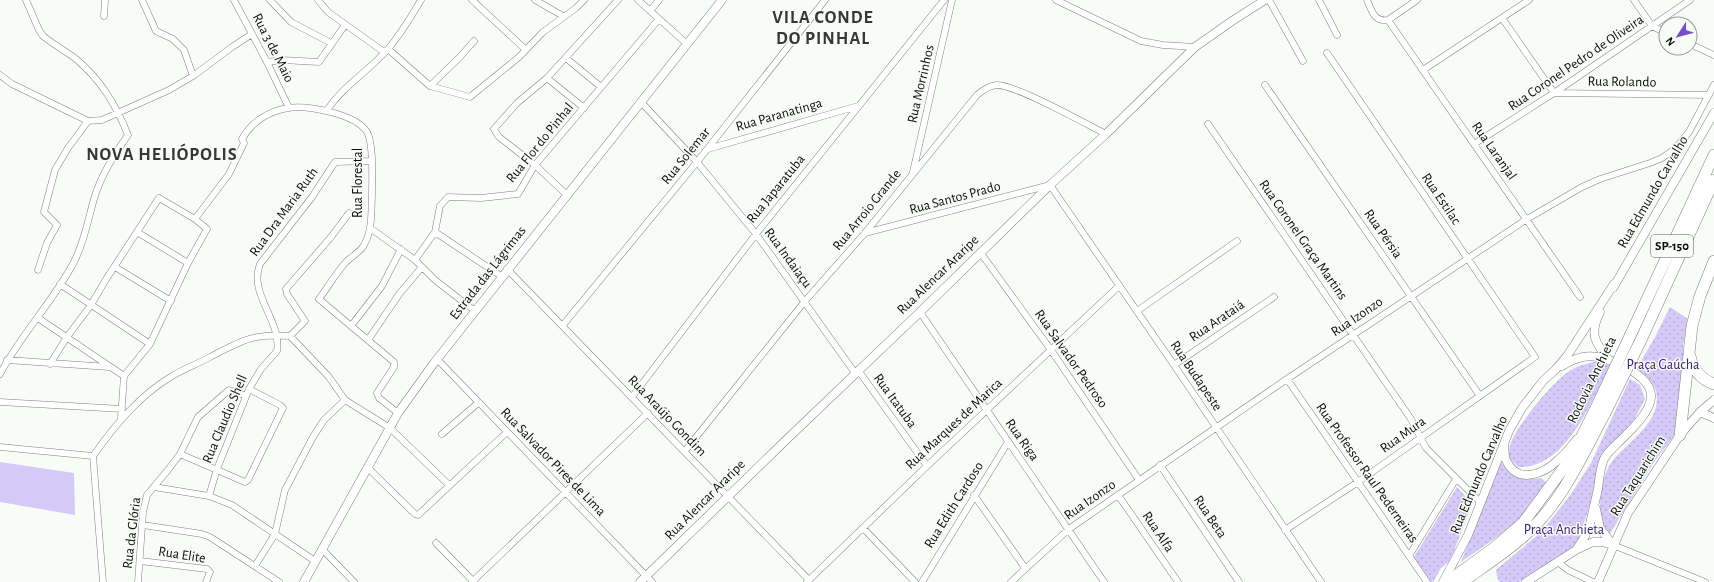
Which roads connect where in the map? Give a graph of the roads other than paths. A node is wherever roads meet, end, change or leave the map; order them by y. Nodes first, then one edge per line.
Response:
1 (26, 0) edge
2 (105, 0) edge
3 (142, 0) edge
4 (234, 0) edge
5 (270, 0) edge
6 (318, 0) edge
7 (421, 0) edge
8 (472, 0) edge
9 (535, 0) edge
10 (584, 0) edge
11 (618, 0) edge
12 (638, 0) edge
13 (659, 0) edge
14 (722, 0) edge
15 (825, 0) edge
16 (944, 0) edge
17 (952, 0) edge
18 (1056, 0) edge
19 (1265, 0) edge
20 (1270, 0) edge
21 (1319, 0) edge
22 (1366, 0) edge
23 (1417, 0) edge
24 (1529, 0) edge
25 (1634, 0) edge
26 (1690, 0) edge
27 (650, 10) junction
28 (104, 16) dead end
29 (563, 16) junction
30 (1502, 18) junction
31 (659, 19) junction
32 (1388, 20) junction
33 (345, 25) junction
34 (1652, 26) junction
35 (1658, 29) edge
36 (252, 34) junction
37 (1337, 35) dead end
38 (474, 41) dead end
39 (331, 43) junction
40 (687, 44) junction
41 (1195, 47) junction
42 (1698, 48) edge
43 (526, 50) junction
44 (386, 51) junction
45 (1327, 53) dead end
46 (1714, 55) edge
47 (566, 58) junction
48 (1303, 61) dead end
49 (267, 62) junction
50 (1423, 70) junction
51 (0, 75) edge
52 (193, 76) junction
53 (547, 78) junction
54 (1265, 85) dead end
55 (1714, 85) edge
56 (430, 86) junction
57 (601, 87) junction
58 (1554, 93) junction
59 (1709, 95) junction
60 (641, 102) junction
61 (858, 106) junction
62 (289, 108) junction
63 (584, 108) junction
64 (327, 110) junction
65 (119, 113) junction
66 (1714, 113) edge
67 (88, 122) junction
68 (1208, 124) dead end
69 (1106, 134) junction
70 (1474, 144) junction
71 (707, 149) junction
72 (1714, 155) edge
73 (371, 161) junction
74 (697, 162) junction
75 (535, 165) junction
76 (913, 173) junction
77 (1714, 180) edge
78 (1050, 185) junction
79 (567, 195) junction
80 (349, 213) dead end
81 (195, 219) junction
82 (1527, 219) junction
83 (370, 228) junction
84 (137, 232) junction
85 (435, 232) junction
86 (865, 233) junction
87 (756, 234) junction
88 (1237, 241) dead end
89 (401, 249) junction
90 (980, 252) junction
91 (1467, 258) junction
92 (415, 260) junction
93 (1714, 261) edge
94 (188, 263) junction
95 (115, 266) junction
96 (422, 267) junction
97 (507, 269) junction
98 (38, 270) dead end
99 (502, 276) junction
100 (60, 284) junction
101 (1614, 284) junction
102 (1119, 286) junction
103 (1411, 296) junction
104 (1274, 297) dead end
105 (1580, 297) dead end
106 (171, 301) junction
107 (805, 301) junction
108 (91, 305) junction
109 (475, 310) junction
110 (1137, 311) junction
111 (920, 312) junction
112 (38, 318) junction
113 (563, 325) junction
114 (351, 326) junction
115 (277, 335) junction
116 (1353, 335) junction
117 (290, 336) junction
118 (67, 337) junction
119 (368, 340) junction
120 (150, 344) junction
121 (1051, 350) junction
122 (1689, 352) junction
123 (436, 359) junction
124 (1534, 359) joint
125 (7, 360) junction
126 (1609, 360) junction
127 (50, 364) junction
128 (1174, 365) junction
129 (110, 367) junction
130 (1556, 369) junction
131 (857, 372) junction
132 (0, 374) edge
133 (124, 376) junction
134 (1287, 378) junction
135 (1714, 384) edge
136 (249, 389) junction
137 (246, 396) junction
138 (1480, 396) junction
139 (632, 397) junction
140 (345, 400) junction
141 (1714, 400) edge
142 (0, 402) edge
143 (478, 403) junction
144 (122, 409) junction
145 (986, 410) junction
146 (1600, 412) junction
147 (1700, 412) junction
148 (398, 413) junction
149 (648, 414) junction
150 (121, 418) junction
151 (1714, 418) edge
152 (1216, 427) junction
153 (390, 428) junction
154 (1585, 428) junction
155 (507, 432) junction
156 (442, 434) dead end
157 (1680, 435) junction
158 (1420, 438) junction
159 (1008, 442) junction
160 (1504, 444) junction
161 (0, 447) edge
162 (685, 451) junction
163 (180, 454) junction
164 (93, 456) junction
165 (927, 466) junction
166 (1160, 466) junction
167 (368, 468) junction
168 (217, 469) junction
169 (1456, 478) junction
170 (1139, 480) junction
171 (1358, 482) junction
172 (449, 485) junction
173 (154, 487) junction
174 (566, 492) junction
175 (974, 495) junction
176 (1118, 495) junction
177 (209, 496) junction
178 (727, 496) junction
179 (1480, 502) junction
180 (1595, 504) junction
181 (143, 525) junction
182 (863, 528) junction
183 (1069, 529) junction
184 (1286, 530) junction
185 (275, 534) junction
186 (436, 543) dead end
187 (1613, 545) junction
188 (322, 548) junction
189 (1576, 550) junction
190 (1409, 556) junction
191 (140, 561) junction
192 (315, 561) junction
193 (1558, 562) junction
194 (254, 566) junction
195 (1026, 568) junction
196 (650, 579) edge
197 (808, 581) edge
198 (104, 582) edge
199 (138, 582) edge
200 (206, 582) edge
201 (279, 582) edge
202 (304, 582) edge
203 (354, 582) edge
204 (473, 582) edge
205 (640, 582) edge
206 (915, 582) edge
207 (922, 582) edge
208 (1011, 582) edge
209 (1104, 582) edge
210 (1178, 582) edge
211 (1239, 582) edge
212 (1321, 582) edge
213 (1427, 582) edge
214 (1443, 582) edge
215 (1447, 582) edge
216 (1462, 582) edge
217 (1526, 582) edge
218 (1593, 582) edge
219 (1598, 582) edge
220 (1705, 582) edge

1 - 65 street
2 - 28 street
3 - 52 street
4 - 36 street, Rua 3 de Maio
5 - 39 street
6 - 33 street
7 - 44 street
8 - 43 street
9 - 29 street
10 - 29 street
11 - 47 street
12 - 27 street
13 - 27 street
14 - 40 main road, Estrada das Lágrimas
15 - 71 street, Rua Solemar
16 - 61 street, Rua Japaratuba
17 - 76 street, Rua Morrinhos
18 - 41 street
19 - 41 main road, Rua Alencar Araripe
20 - 48 street
21 - 37 street
22 - 32 street
23 - 32 street
24 - 30 street
25 - 34 street
26 - 34 street, Rua Coronel Pedro de Oliveira
27 - 31 street
29 - 43 street
30 - 50 street
30 - 58 street
31 - 40 street
31 - 57 street, Rua Flor do Pinhal
32 - 50 street, Rua Laranjal
33 - 39 street
33 - 44 street
34 - 35 street
34 - 58 street, Rua Coronel Pedro de Oliveira
36 - 49 street, Rua 3 de Maio
36 - 52 street
38 - 56 street
39 - 49 street
40 - 60 main road, Estrada das Lágrimas
41 - 69 main road, Rua Alencar Araripe
42 - 46 street
43 - 56 street
44 - 56 street
44 - 64 street
45 - 91 street, Rua Estilac
47 - 53 street
47 - 57 street
49 - 62 street, Rua 3 de Maio
50 - 70 street, Rua Laranjal
51 - 67 street
52 - 65 street
53 - 63 street
53 - 75 street
54 - 103 street, Rua Pérsia
55 - 59 street, Rua Izonzo
57 - 63 street, Rua Flor do Pinhal
58 - 59 street, Rua Rolando
58 - 70 street, Rua Coronel Pedro de Oliveira
59 - 82 street, Rua Izonzo
60 - 74 street, Rua Indaiaçu
60 - 79 main road, Estrada das Lágrimas
61 - 71 street, Rua Paranatinga
61 - 87 street, Rua Japaratuba
62 - 64 street, Rua Florestal
62 - 81 street, Rua Florestal
63 - 75 street, Rua Flor do Pinhal
64 - 73 street, Rua Florestal
65 - 67 street
65 - 100 street
66 - 101 main road, Rua Edmundo Carvalho
67 - 98 street
68 - 116 street, Rua Coronel Graça Martins
69 - 76 street, Rua Arroio Grande
69 - 78 main road, Rua Alencar Araripe
70 - 82 street, Rua Laranjal
71 - 74 street, Rua Solemar
72 - 146 highway, Rodovia Anchieta / SP-150, bridge
73 - 83 street, Rua Florestal
73 - 115 street, Rua Dra Maria Ruth
74 - 87 street, Rua Indaiaçu
74 - 113 street, Rua Solemar
75 - 79 street
75 - 85 street, Rua Flor do Pinhal
76 - 86 street, Rua Arroio Grande
77 - 146 highway, Rodovia Anchieta / SP-150, bridge
78 - 86 street, Rua Santos Prado
78 - 90 main road, Rua Alencar Araripe
78 - 102 street, Rua Budapeste
79 - 97 main road, Estrada das Lágrimas
80 - 117 street
81 - 84 street
81 - 94 street
82 - 91 street, Rua Izonzo
82 - 105 street, Rua Laranjal
83 - 89 street
83 - 114 street, Rua Florestal
84 - 94 street
84 - 95 street
85 - 92 street, Rua Flor do Pinhal
85 - 99 street
86 - 107 street, Rua Arroio Grande
87 - 107 street, Rua Indaiaçu
87 - 139 street, Rua Japaratuba
88 - 110 street
89 - 92 street
89 - 114 street
90 - 111 main road, Rua Alencar Araripe
90 - 121 street, Rua Salvador Pedroso
91 - 103 street, Rua Izonzo
91 - 124 street, Rua Estilac
92 - 96 street
93 - 122 highway, SP-150
94 - 106 street
95 - 106 street
95 - 108 street
96 - 109 street
96 - 119 street
97 - 99 main road, Estrada das Lágrimas
97 - 113 street, Rua Araújo Gondim
99 - 109 main road, Estrada das Lágrimas
100 - 108 street
100 - 112 street
101 - 126 main road, Rua Edmundo Carvalho
101 - 130 main road, Rua Edmundo Carvalho
102 - 110 street, Rua Budapeste
102 - 121 street, Rua Marques de Marica
103 - 116 street, Rua Izonzo
103 - 138 street, Rua Pérsia
104 - 128 street, Rua Arataiá
106 - 120 street
107 - 131 street, Rua Itatuba
107 - 162 street, Rua Arroio Grande
108 - 118 street
108 - 120 street
109 - 123 main road, Estrada das Lágrimas
110 - 128 street, Rua Budapeste
111 - 131 main road, Rua Alencar Araripe
111 - 145 street, Rua Riga
112 - 118 street
112 - 125 street
113 - 139 street, Rua Araújo Gondim
114 - 119 street
115 - 117 street
115 - 136 street, Rua Claudio Shell
115 - 150 street
116 - 134 street, Rua Izonzo
116 - 158 street, Rua Coronel Graça Martins
117 - 140 street
118 - 127 street
118 - 129 street
119 - 148 street
120 - 133 street
121 - 145 street, Rua Marques de Marica
121 - 170 street, Rua Salvador Pedroso
122 - 135 highway
122 - 157 highway, SP-150
123 - 143 street, Rua Salvador Pires de Lima
123 - 148 main road, Estrada das Lágrimas
124 - 138 street, Rua Mura
125 - 127 street
125 - 132 street
126 - 130 main road
126 - 180 main road
127 - 129 street
128 - 152 street, Rua Budapeste
129 - 133 street
130 - 160 main road, Rua Edmundo Carvalho
131 - 165 street, Rua Itatuba
131 - 178 main road, Rua Alencar Araripe
133 - 144 street
134 - 152 street, Rua Izonzo
134 - 171 street, Rua Professor Raul Pederneiras
136 - 137 street, Rua Claudio Shell
136 - 168 street
137 - 163 street, Rua da Glória
137 - 168 street, Rua Claudio Shell
138 - 158 street, Rua Mura
139 - 149 street, Rua Araújo Gondim
140 - 153 street
140 - 185 street
141 - 147 main road, Rua Taquarichim
142 - 144 street
143 - 155 street, Rua Salvador Pires de Lima
143 - 156 street
144 - 150 street
145 - 159 street, Rua Riga
145 - 165 street, Rua Marques de Marica
146 - 154 highway, Rodovia Anchieta / SP-150
146 - 216 highway, Rodovia Anchieta / SP-150
147 - 151 main road
147 - 157 main road, Rua Taquarichim
148 - 153 main road, Estrada das Lágrimas
149 - 162 street, Rua Araújo Gondim
149 - 174 street
150 - 164 street
152 - 166 street, Rua Izonzo
152 - 184 street, Rua Budapeste
153 - 167 main road, Estrada das Lágrimas
153 - 172 street
154 - 160 main road
154 - 215 highway, Rodovia Anchieta / SP-150
155 - 172 street
155 - 174 street, Rua Salvador Pires de Lima
157 - 187 main road, Rua Taquarichim
158 - 169 street, Rua Coronel Graça Martins
158 - 171 street, Rua Mura
159 - 175 street, Rua Edith Cardoso
159 - 183 street, Rua Riga
160 - 179 main road, Rua Edmundo Carvalho
161 - 164 street
162 - 178 street, Rua Araújo Gondim
163 - 168 street
163 - 173 street, Rua da Glória
164 - 198 street
165 - 182 street, Rua Marques de Marica
166 - 170 street, Rua Izonzo
166 - 211 street, Rua Beta
167 - 172 street
167 - 188 main road, Estrada das Lágrimas
168 - 177 street, Rua Claudio Shell
169 - 179 street, Rua Coronel Graça Martins
169 - 190 street
170 - 176 street, Rua Izonzo
171 - 184 street, Rua Mura
171 - 190 street, Rua Professor Raul Pederneiras
173 - 177 street
173 - 181 street, Rua da Glória
174 - 196 street, Rua Salvador Pires de Lima
174 - 204 street
175 - 195 street
175 - 207 street, Rua Edith Cardoso
176 - 183 street, Rua Izonzo
176 - 210 street, Rua Alfa
177 - 185 street
178 - 196 main road, Rua Alencar Araripe
178 - 197 street, Rua Araújo Gondim
179 - 214 main road, Rua Edmundo Carvalho
180 - 187 main road
180 - 189 main road
181 - 191 street, Rua da Glória
181 - 194 street
182 - 197 street, Rua Marques de Marica
182 - 206 street
183 - 195 street, Rua Izonzo
183 - 209 street, Rua Riga
184 - 212 street, Rua Budapeste
185 - 192 street
185 - 194 street
186 - 204 street
187 - 189 main road
187 - 219 main road, Rua Taquarichim
187 - 220 street
188 - 192 main road, Estrada das Lágrimas
188 - 203 street
189 - 193 main road
190 - 213 street, Rua Professor Raul Pederneiras
191 - 199 street, Rua da Glória
191 - 200 street, Rua Elite
192 - 202 main road, Estrada das Lágrimas
193 - 217 main road
193 - 218 street
194 - 201 street
195 - 208 street, Rua Izonzo
196 - 205 main road, Rua Alencar Araripe

